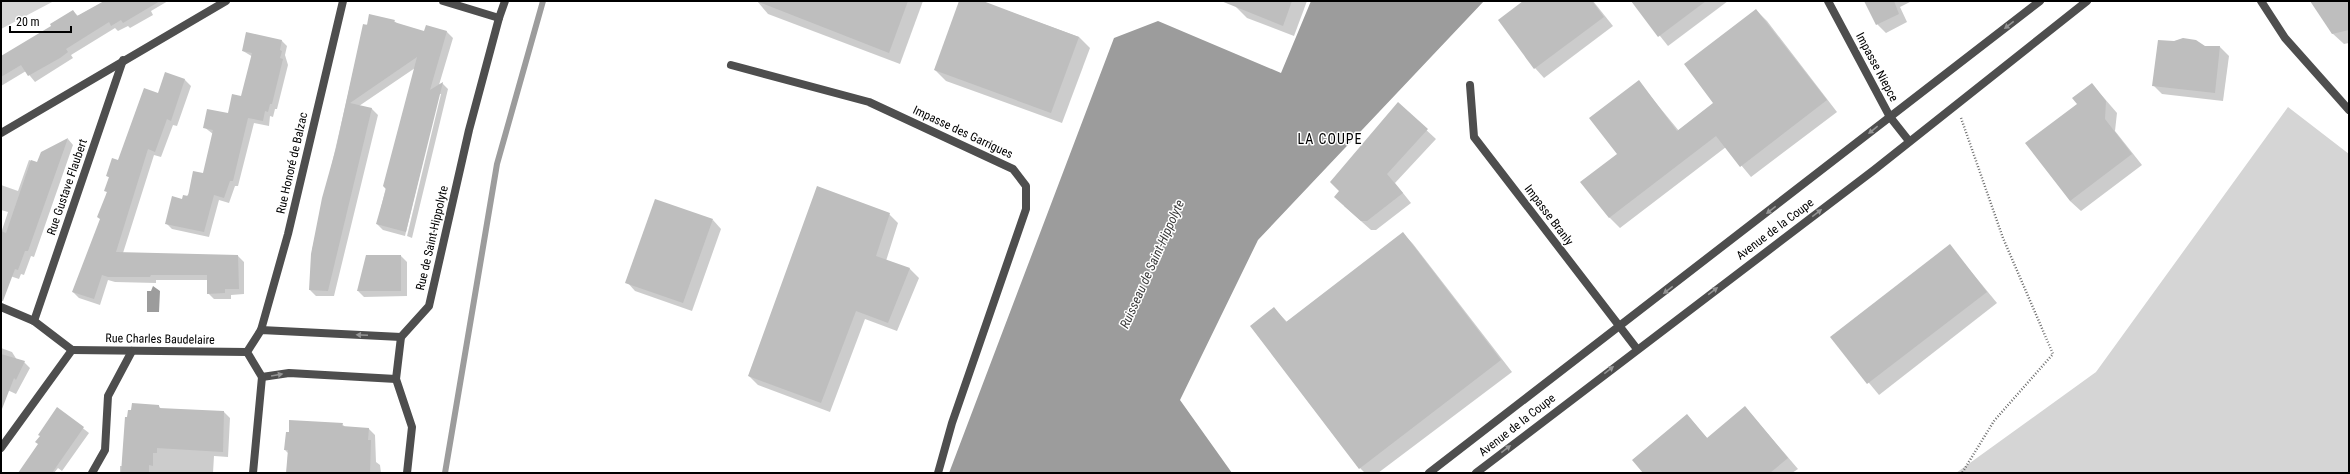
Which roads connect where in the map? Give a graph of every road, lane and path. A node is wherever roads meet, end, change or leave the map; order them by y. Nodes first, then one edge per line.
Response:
1 (226, 1) edge
2 (343, 1) edge
3 (443, 1) edge
4 (505, 1) edge
5 (1828, 1) edge
6 (2040, 1) edge
7 (2087, 1) edge
8 (2261, 1) edge
9 (499, 18) junction
10 (123, 60) junction
11 (731, 66) dead end
12 (1470, 85) dead end
13 (1956, 104) junction
14 (2349, 110) edge
15 (1890, 117) junction
16 (1, 132) edge
17 (1909, 141) junction
18 (1, 307) edge
19 (34, 321) junction
20 (1619, 328) junction
21 (261, 330) junction
22 (401, 337) junction
23 (1637, 349) junction
24 (72, 350) junction
25 (132, 351) junction
26 (247, 352) junction
27 (262, 377) junction
28 (396, 379) junction
29 (1, 448) edge
30 (92, 473) edge
31 (253, 473) edge
32 (407, 473) edge
33 (938, 473) edge
34 (1429, 473) edge
35 (1476, 473) edge
36 (1962, 473) edge

1 - 10 street
2 - 21 street, Rue Honoré de Balzac
3 - 9 street
4 - 9 street, Rue de Saint-Hippolyte
5 - 15 street, Impasse Niepce
6 -> 15 street, Avenue de la Coupe
7 - 13 street, Avenue de la Coupe
8 - 14 street
9 - 22 street, Rue de Saint-Hippolyte
10 - 16 street
10 - 19 street, Rue Gustave Flaubert
11 - 33 street, Impasse des Garrigues
12 - 20 street, Impasse Branly
13 - 17 street, Avenue de la Coupe
13 - 36 path
15 - 17 street, Impasse Niepce
15 -> 20 street, Avenue de la Coupe
23 -> 17 street, Avenue de la Coupe
18 - 19 street
19 - 24 street
20 - 23 street, Impasse Branly
20 - 34 street, Avenue de la Coupe
22 -> 21 street
21 - 26 street
22 - 28 street
35 -> 23 street, Avenue de la Coupe
24 - 25 street, Rue Charles Baudelaire
24 - 29 street
25 - 26 street, Rue Charles Baudelaire
25 - 30 street
26 - 27 street
27 -> 28 street
27 - 31 street
28 - 32 street

